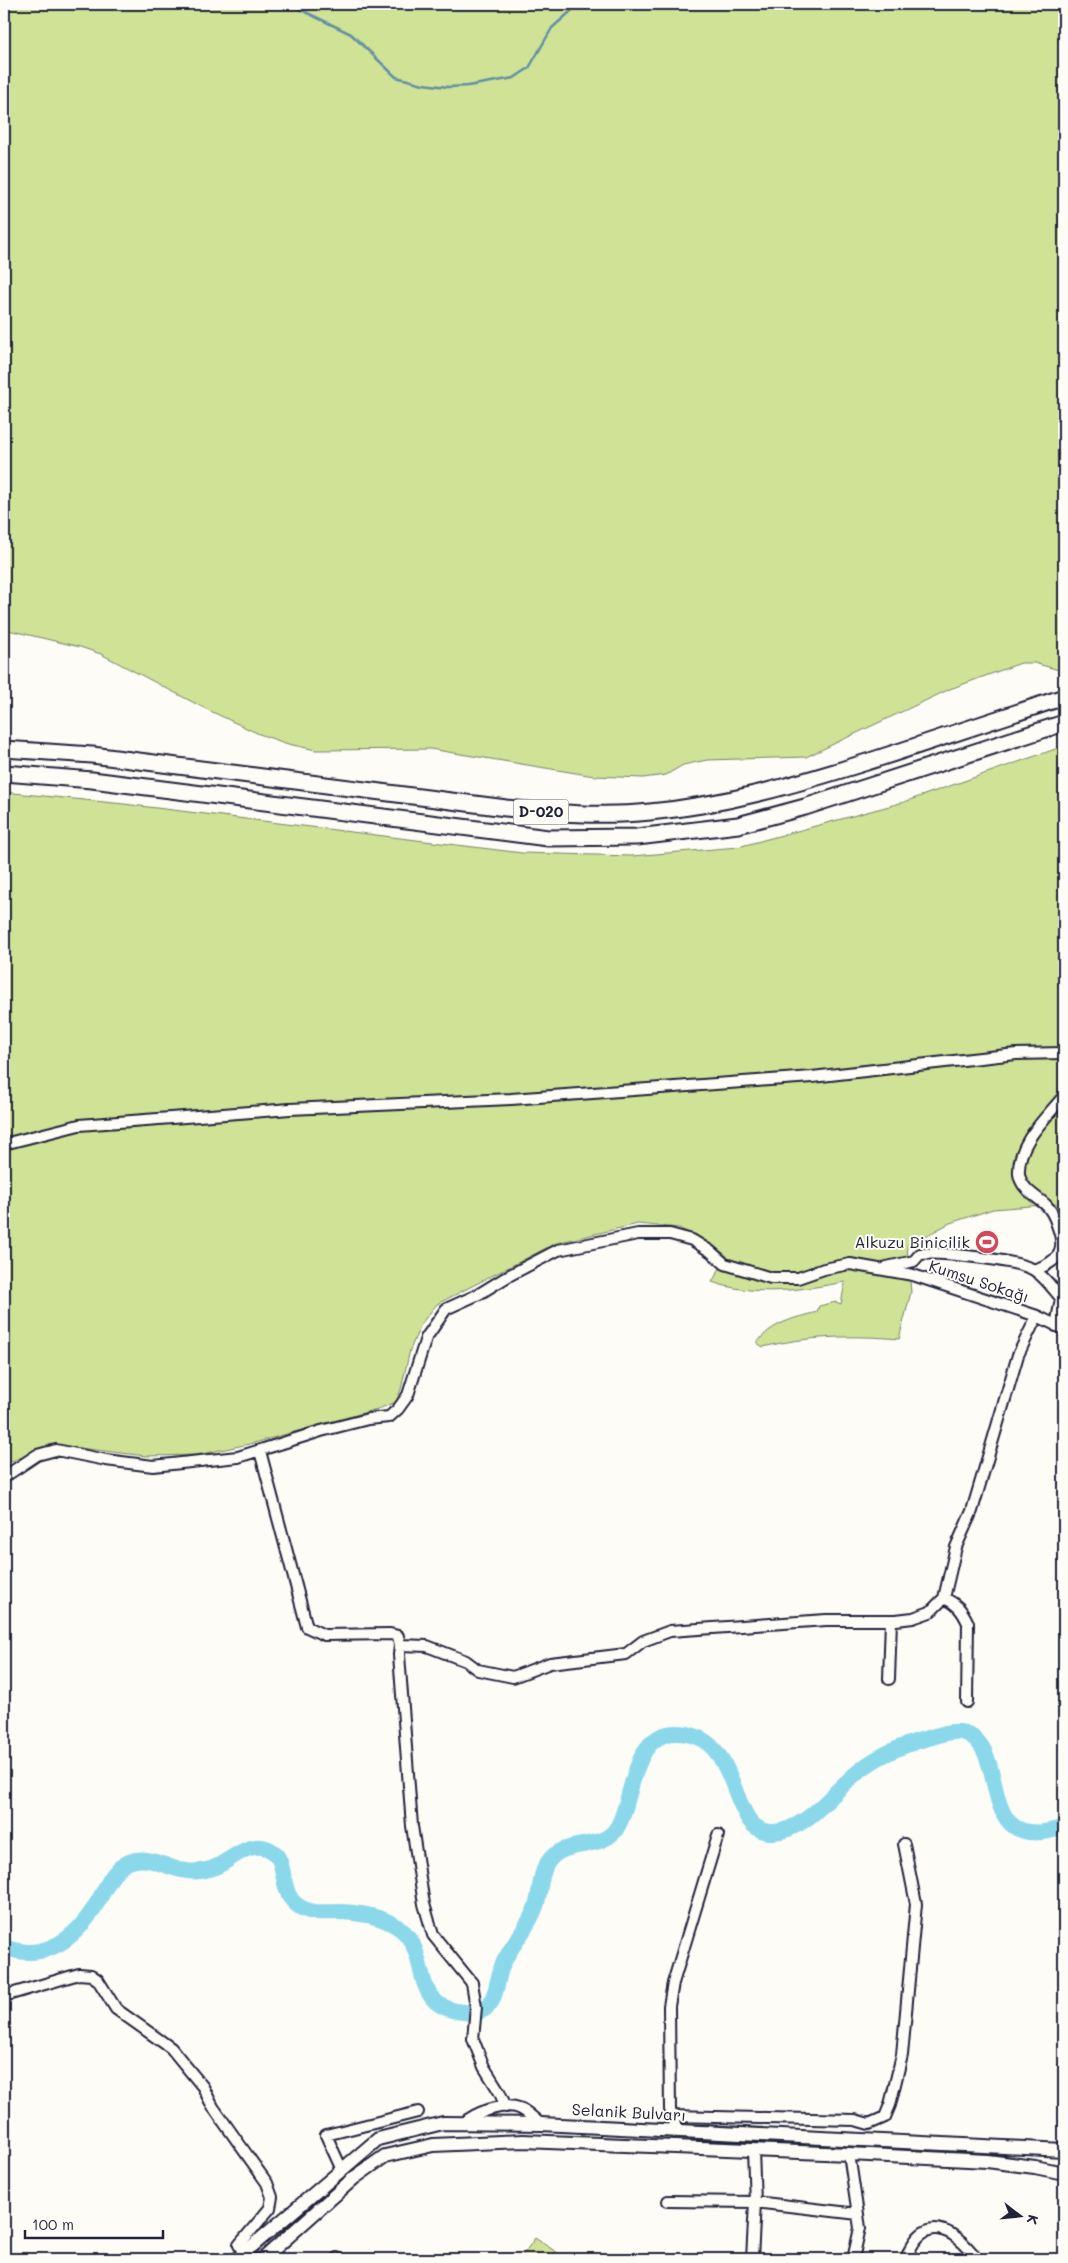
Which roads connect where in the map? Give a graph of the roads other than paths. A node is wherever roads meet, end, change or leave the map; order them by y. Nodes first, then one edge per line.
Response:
1 (1064, 697) edge
2 (1064, 723) edge
3 (4, 750) edge
4 (4, 773) edge
5 (1064, 1053) edge
6 (1064, 1096) edge
7 (4, 1144) edge
8 (879, 1268) junction
9 (1034, 1270) junction
10 (1064, 1286) edge
11 (1061, 1298) junction
12 (1037, 1316) junction
13 (1060, 1328) edge
14 (260, 1451) junction
15 (4, 1477) edge
16 (944, 1598) junction
17 (891, 1620) junction
18 (400, 1645) junction
19 (889, 1679) dead end
20 (967, 1702) dead end
21 (718, 1835) dead end
22 (904, 1844) dead end
23 (4, 1996) edge
24 (506, 2107) junction
25 (418, 2112) dead end
26 (672, 2116) junction
27 (464, 2123) junction
28 (541, 2124) junction
29 (653, 2130) junction
30 (677, 2131) junction
31 (653, 2147) junction
32 (1064, 2150) edge
33 (753, 2151) junction
34 (849, 2154) junction
35 (342, 2170) junction
36 (1064, 2173) edge
37 (330, 2180) junction
38 (339, 2191) junction
39 (668, 2202) dead end
40 (755, 2202) junction
41 (858, 2214) junction
42 (241, 2256) edge
43 (263, 2259) edge
44 (752, 2259) edge
45 (853, 2259) edge
46 (906, 2259) edge
47 (977, 2259) edge

1 - 3 highway, D-020
2 - 4 highway, D-020
5 - 7 street
6 - 9 street
8 - 9 street, Kumsu Sokağı
8 - 12 street, Kumsu Sokağı
8 - 14 street
9 - 11 street, Kumsu Sokağı
10 - 11 street
11 - 13 street, Kumsu Sokağı
12 - 13 street, Kumsu Sokağı
12 - 16 street
14 - 15 street
14 - 18 street
16 - 17 street
16 - 20 street
17 - 18 street
17 - 19 street
18 - 24 street
21 - 26 street
22 - 26 street
23 - 42 street
24 - 27 street
24 - 28 street
25 - 35 street
26 - 30 street
27 - 28 main road, Selanik Bulvarı
27 - 35 main road, Selanik Bulvarı
28 - 29 main road, Selanik Bulvarı
29 - 30 main road, Selanik Bulvarı
29 - 31 main road
30 - 32 main road, Selanik Bulvarı
31 - 33 main road, Selanik Bulvarı
31 - 38 main road, Selanik Bulvarı
33 - 34 main road, Selanik Bulvarı
33 - 40 street
34 - 36 main road, Selanik Bulvarı
34 - 41 street
35 - 37 main road, Selanik Bulvarı
37 - 38 main road
37 - 42 main road, Selanik Bulvarı
38 - 43 main road, Selanik Bulvarı
39 - 40 street
40 - 41 street
40 - 44 street
41 - 45 street
46 - 47 street

